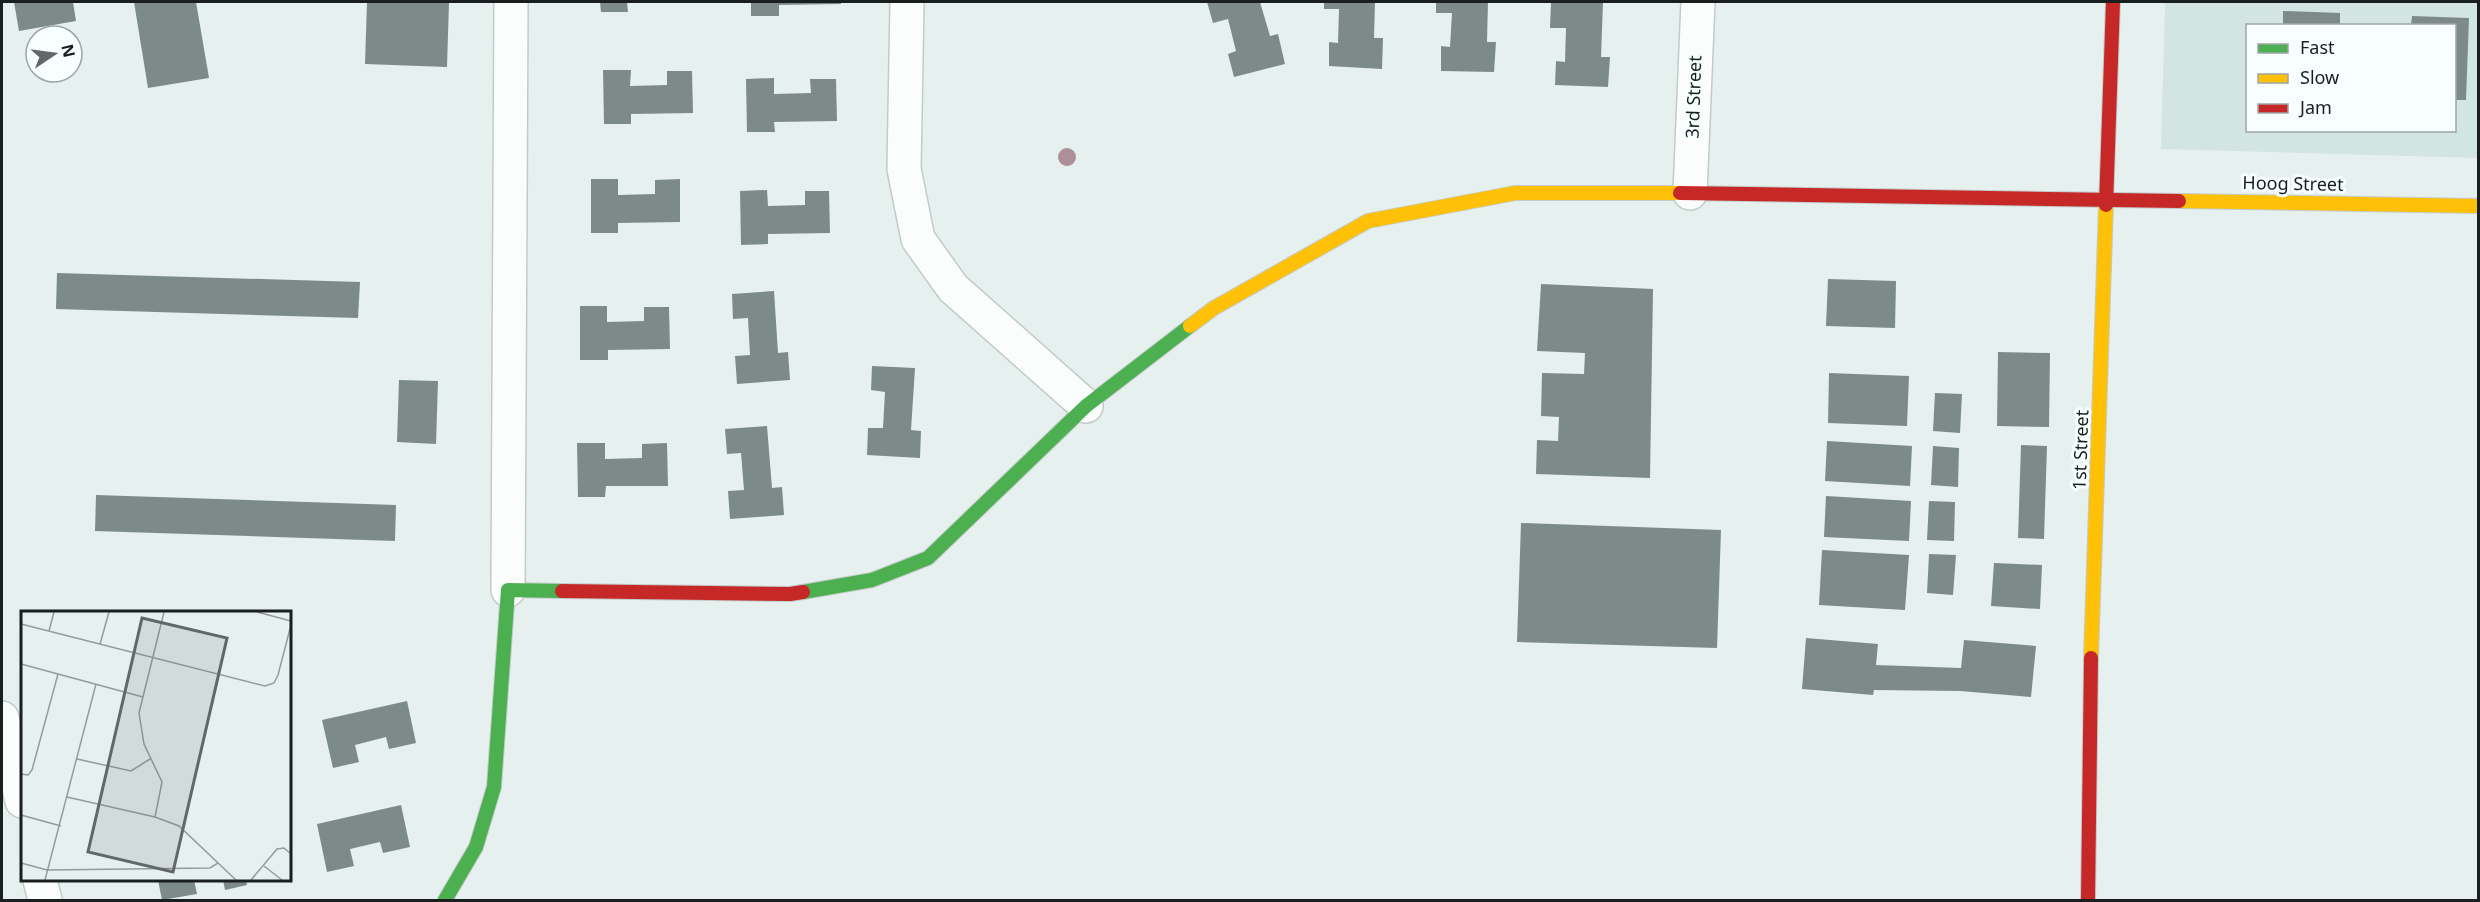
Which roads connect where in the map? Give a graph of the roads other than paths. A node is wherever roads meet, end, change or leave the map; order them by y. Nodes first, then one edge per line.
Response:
1 (511, 2) edge
2 (907, 2) edge
3 (1698, 2) edge
4 (2113, 2) edge
5 (1690, 193) junction
6 (2108, 199) junction
7 (2478, 206) edge
8 (1086, 406) junction
9 (508, 590) junction
10 (2, 718) edge
11 (15, 795) edge
12 (40, 881) edge
13 (45, 900) edge
14 (445, 900) edge
15 (2088, 900) edge

1 - 9 street
2 - 8 street
3 - 5 street, 3rd Street
4 - 6 street, 1st Street
5 - 6 street, Hoog Street
5 - 8 street, Hoog Street
6 - 7 street, Hoog Street
6 - 15 street, 1st Street
8 - 9 street, Hoog Street
9 - 14 street
10 - 11 street
12 - 13 street

